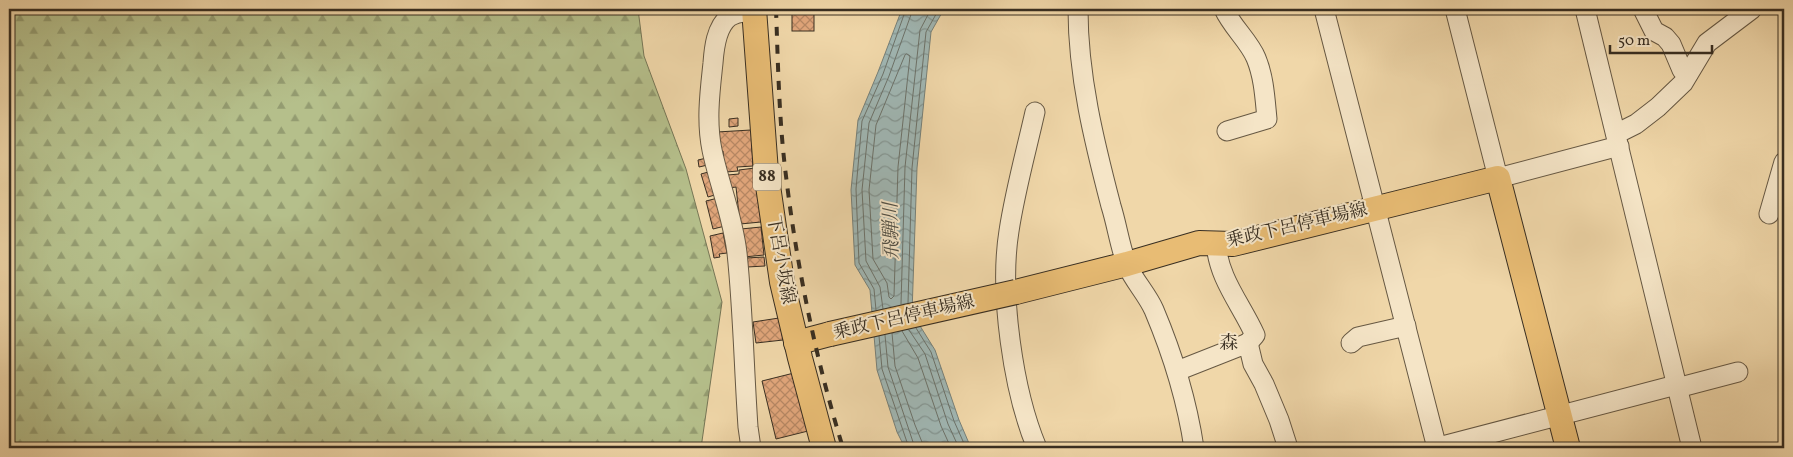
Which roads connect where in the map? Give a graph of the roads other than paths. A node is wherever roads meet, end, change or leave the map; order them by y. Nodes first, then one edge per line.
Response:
1 (1078, 9) edge
2 (1224, 9) edge
3 (1324, 9) edge
4 (1454, 9) edge
5 (1585, 9) edge
6 (1643, 9) edge
7 (1752, 9) edge
8 (754, 10) edge
9 (1688, 74) junction
10 (1035, 112) dead end
11 (1226, 131) dead end
12 (1618, 140) junction
13 (1784, 162) edge
14 (1498, 178) junction
15 (1376, 208) junction
16 (1769, 214) dead end
17 (1216, 243) junction
18 (1127, 264) junction
19 (1406, 326) junction
20 (796, 343) junction
21 (1351, 343) dead end
22 (1248, 344) junction
23 (1177, 371) junction
24 (1738, 372) dead end
25 (1677, 387) junction
26 (1560, 415) junction
27 (751, 448) edge
28 (824, 448) edge
29 (1037, 448) edge
30 (1194, 448) edge
31 (1288, 448) edge
32 (1436, 448) edge
33 (1568, 448) edge
34 (1692, 448) edge

1 - 18 street
2 - 11 street
3 - 15 street
4 - 14 street
5 - 12 street
6 - 9 street
7 - 9 street
8 - 20 main road, 下呂小坂線 / 88
8 - 27 street
9 - 12 street
10 - 29 street
12 - 14 street
12 - 25 street
13 - 16 street
14 - 15 main road, 乗政下呂停車場線
14 - 26 main road
15 - 17 main road, 乗政下呂停車場線
15 - 19 street
17 - 18 main road, 乗政下呂停車場線
17 - 22 street
18 - 20 main road, 乗政下呂停車場線, bridge
18 - 23 street
19 - 21 street
19 - 32 street
20 - 28 main road, 下呂小坂線 / 88
22 - 23 street
22 - 31 street
23 - 30 street
24 - 25 street
25 - 26 street
25 - 34 street
26 - 32 street
26 - 33 main road

